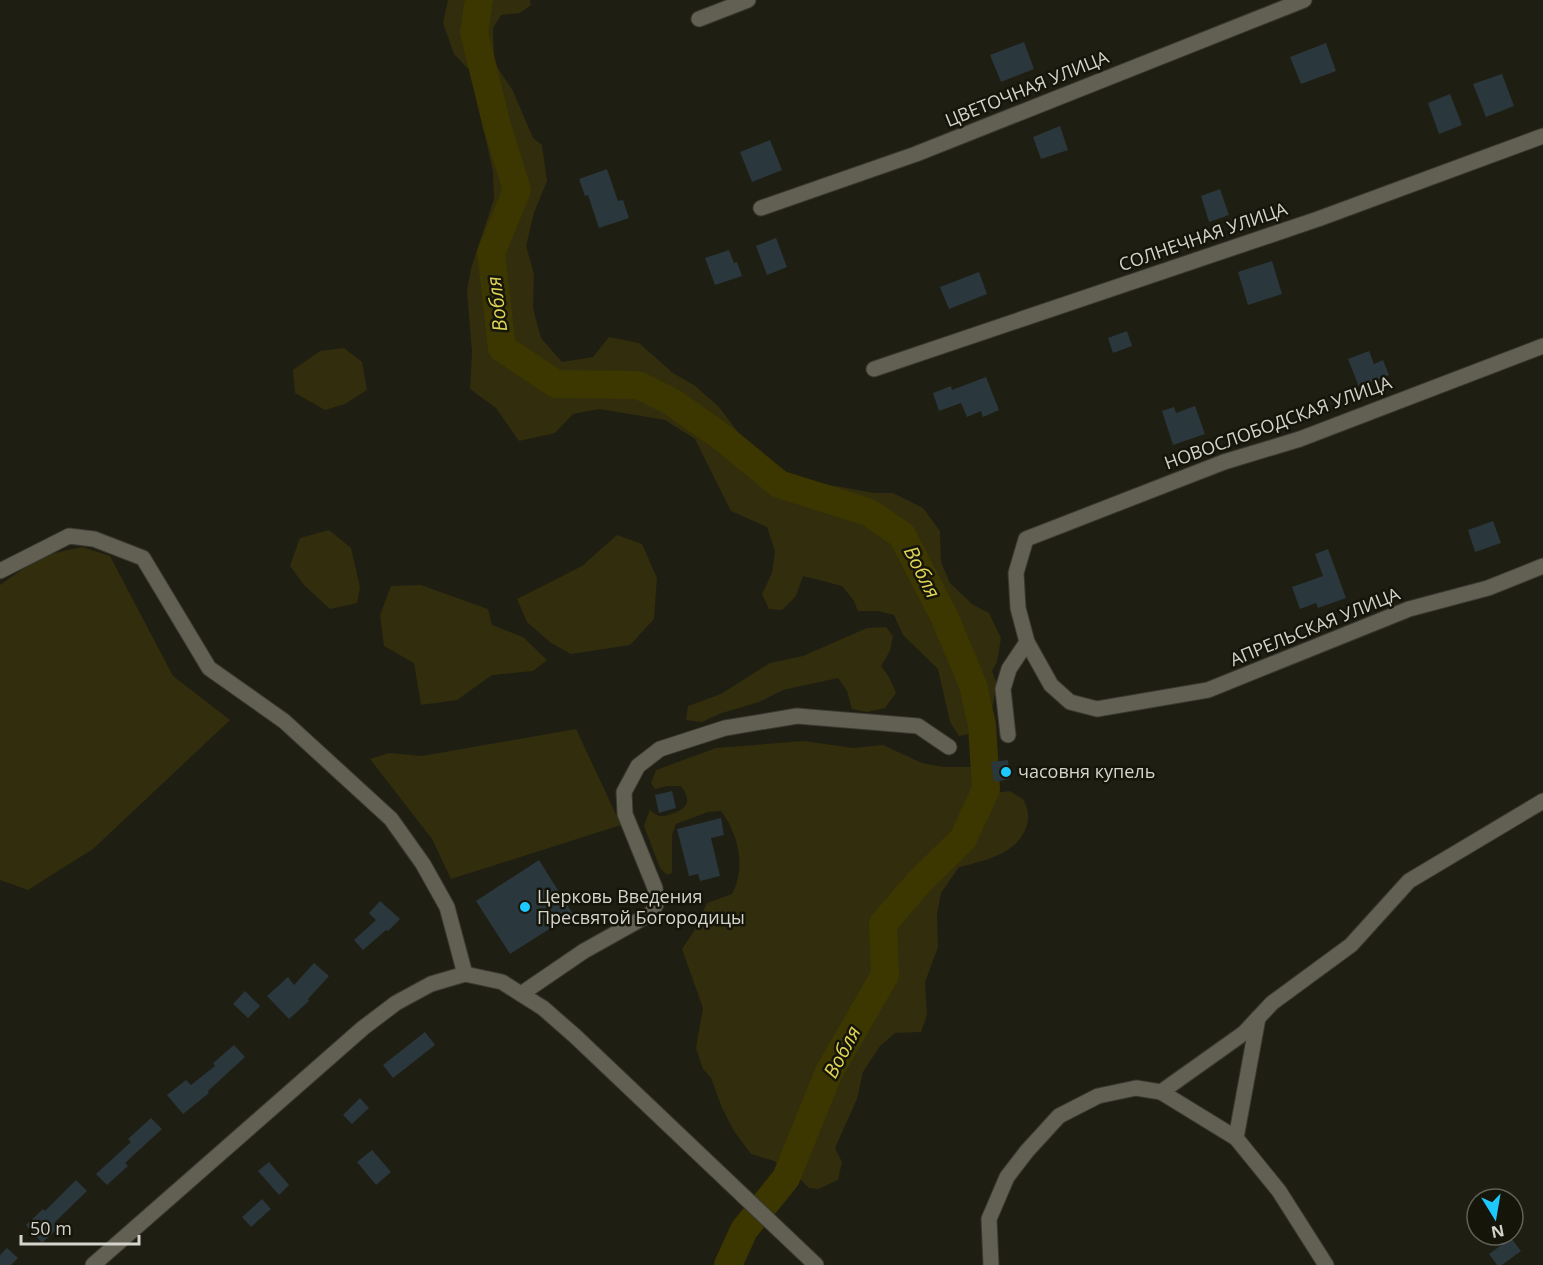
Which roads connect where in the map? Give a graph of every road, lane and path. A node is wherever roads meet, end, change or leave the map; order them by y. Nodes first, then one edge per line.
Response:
1 (748, 0) edge
2 (1304, 0) edge
3 (699, 19) dead end
4 (1543, 136) edge
5 (761, 207) dead end
6 (1543, 346) edge
7 (874, 369) dead end
8 (1543, 567) edge
9 (0, 571) edge
10 (1027, 642) junction
11 (1008, 735) dead end
12 (949, 747) dead end
13 (1543, 801) edge
14 (465, 974) junction
15 (521, 994) junction
16 (1258, 1018) junction
17 (1161, 1092) junction
18 (1236, 1138) junction
19 (93, 1265) edge
20 (816, 1265) edge
21 (991, 1265) edge
22 (1326, 1265) edge

1 - 3 street
2 - 5 street, ЦВЕТОЧНАЯ УЛИЦА
4 - 7 street, СОЛНЕЧНАЯ УЛИЦА
6 - 10 street, НОВОСЛОБОДСКАЯ УЛИЦА
8 - 10 street, АПРЕЛЬСКАЯ УЛИЦА
9 - 14 street
10 - 11 street
12 - 15 street
13 - 16 street
14 - 15 street
14 - 19 street
15 - 20 street
16 - 17 street
16 - 18 street
17 - 18 street
17 - 21 street
18 - 22 street

